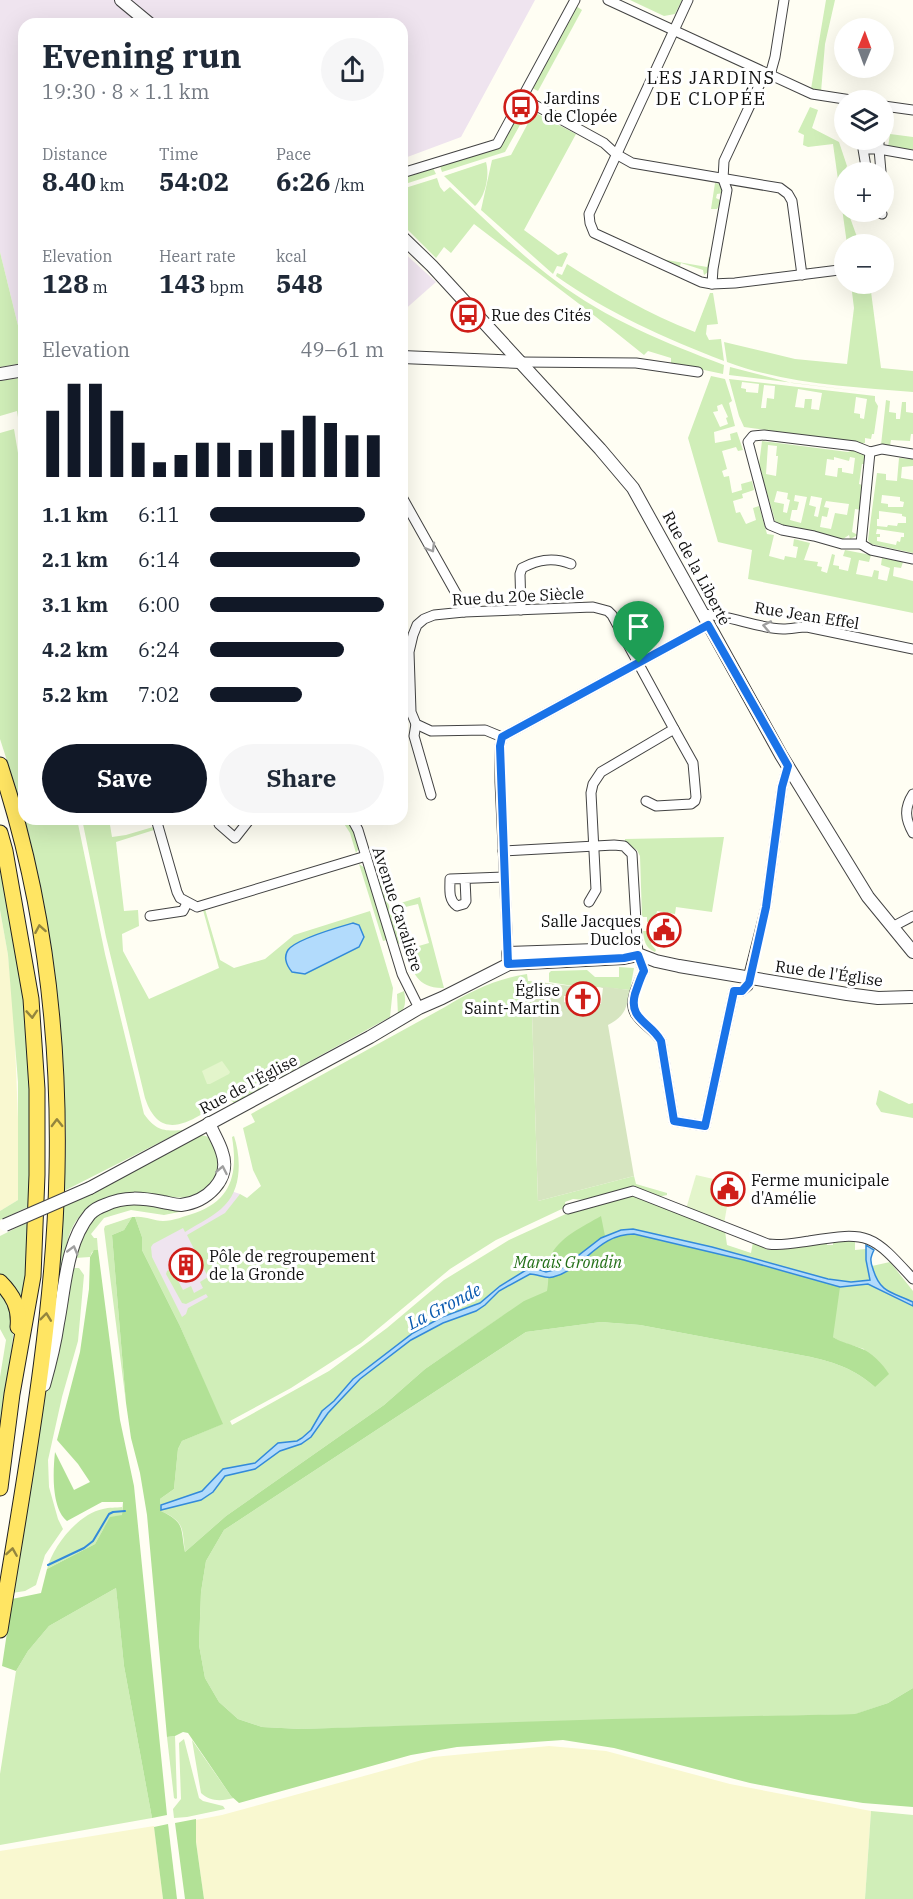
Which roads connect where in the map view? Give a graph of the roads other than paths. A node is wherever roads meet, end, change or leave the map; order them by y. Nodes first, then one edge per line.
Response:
1 (121, 0) edge
2 (575, 0) edge
3 (608, 0) edge
4 (688, 0) edge
5 (784, 0) edge
6 (143, 18) edge
7 (675, 31) junction
8 (767, 74) junction
9 (834, 97) edge
10 (522, 98) junction
11 (894, 107) edge
12 (913, 110) edge
13 (894, 148) edge
14 (616, 154) junction
15 (913, 154) edge
16 (408, 171) edge
17 (723, 179) junction
18 (408, 243) edge
19 (834, 271) edge
20 (802, 275) junction
21 (712, 284) junction
22 (408, 357) edge
23 (520, 362) junction
24 (18, 371) edge
25 (698, 372) dead end
26 (1, 374) edge
27 (870, 452) junction
28 (913, 453) edge
29 (408, 509) edge
30 (861, 544) junction
31 (913, 559) edge
32 (571, 564) dead end
33 (521, 610) junction
34 (464, 612) junction
35 (705, 619) junction
36 (413, 634) junction
37 (408, 635) edge
38 (910, 648) edge
39 (639, 663) junction
40 (416, 724) junction
41 (674, 729) junction
42 (502, 737) junction
43 (0, 765) edge
44 (788, 766) junction
45 (913, 794) edge
46 (430, 795) dead end
47 (646, 801) dead end
48 (158, 825) edge
49 (220, 825) edge
50 (245, 825) edge
51 (354, 825) edge
52 (0, 833) edge
53 (913, 833) edge
54 (594, 846) junction
55 (503, 851) junction
56 (366, 856) junction
57 (504, 877) junction
58 (465, 879) dead end
59 (589, 902) dead end
60 (187, 903) junction
61 (150, 916) dead end
62 (913, 916) edge
63 (892, 927) junction
64 (913, 952) edge
65 (638, 955) junction
66 (508, 959) junction
67 (749, 978) junction
68 (912, 999) edge
69 (419, 1008) junction
70 (209, 1123) junction
71 (568, 1209) dead end
72 (2, 1227) edge
73 (913, 1278) edge
74 (0, 1282) edge
75 (12, 1394) junction
76 (32, 1430) junction
77 (0, 1488) edge
78 (0, 1630) edge

1 - 6 street
2 - 10 street
3 - 7 street
4 - 7 street
5 - 8 street
7 - 8 street
7 - 14 street
8 - 9 street
8 - 17 street
10 - 14 street
10 - 16 street
11 - 12 street
13 - 15 street
14 - 17 street
14 - 21 street
17 - 20 street
17 - 21 street
18 - 23 street, Rue de la Liberté
19 - 20 street
20 - 21 street
22 - 23 street
23 - 25 street
23 - 35 street, Rue de la Liberté
24 - 26 street
27 - 28 street
27 - 30 street
27 - 30 street
29 -> 34 street
30 - 31 street
32 - 33 street
33 - 34 street, Rue du 20e Siècle
33 - 39 street, Rue du 20e Siècle
34 - 36 street, Rue du 20e Siècle
38 -> 35 street, Rue Jean Effel
35 - 39 street
35 - 44 street, Rue de la Liberté
36 - 37 street
36 - 40 street
39 - 41 street
39 - 42 street
40 - 42 street
40 - 46 street
41 - 47 street
41 - 54 street
42 - 55 street
76 -> 43 main road
44 - 63 street, Rue de la Liberté
44 - 67 street
45 - 53 street
48 - 60 street
49 - 50 street
51 - 56 street, Avenue Cavalière
52 -> 75 main road
54 - 55 street
54 - 59 street
54 - 65 street
55 - 57 street
56 - 60 street
56 - 69 street, Avenue Cavalière
57 - 58 street
57 - 66 street
60 - 61 street
62 - 63 street
63 - 64 street, Rue de la Liberté
65 - 66 street, Rue de l'Église
65 - 67 street, Rue de l'Église
65 - 67 street
66 - 69 street, Rue de l'Église
67 - 68 street, Rue de l'Église
69 - 70 street, Rue de l'Église
70 - 72 street, Rue de l'Église, bridge
76 -> 70 street
71 - 73 street
74 - 75 main road
75 - 77 main road
78 -> 76 main road

